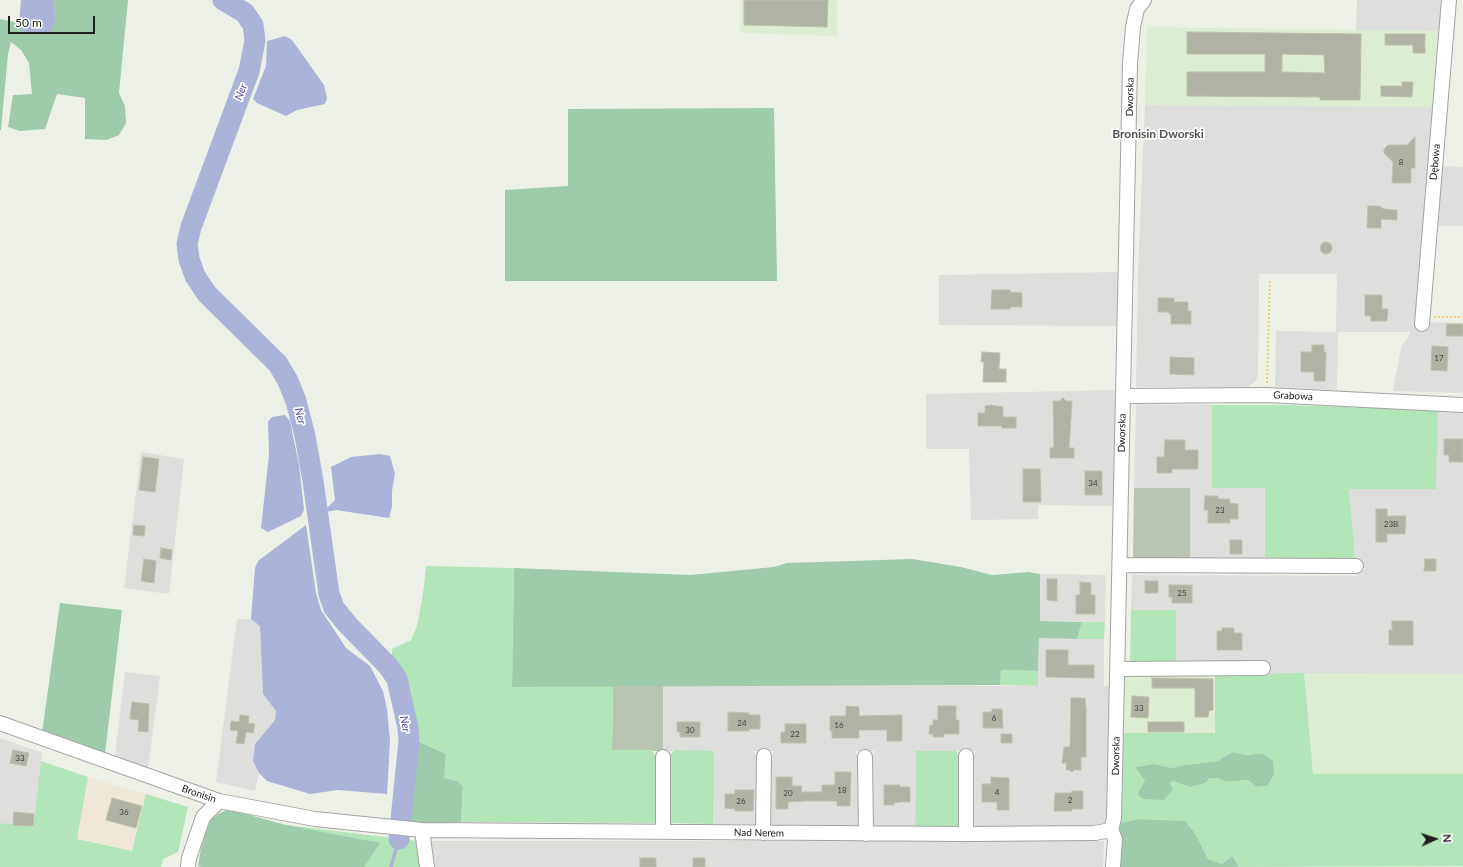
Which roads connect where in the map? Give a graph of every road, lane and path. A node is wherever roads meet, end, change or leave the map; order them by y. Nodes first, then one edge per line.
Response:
1 (1144, 0) edge
2 (1448, 0) edge
3 (1270, 279) dead end
4 (1463, 317) edge
5 (1422, 320) joint
6 (1267, 394) junction
7 (1123, 396) junction
8 (1463, 405) edge
9 (1120, 566) junction
10 (1356, 566) dead end
11 (1263, 668) dead end
12 (1117, 669) junction
13 (0, 723) edge
14 (764, 756) dead end
15 (966, 756) dead end
16 (663, 757) dead end
17 (865, 757) dead end
18 (219, 801) junction
19 (400, 827) joint
20 (422, 830) junction
21 (1111, 830) junction
22 (663, 832) junction
23 (763, 833) junction
24 (866, 834) junction
25 (966, 834) junction
26 (188, 867) edge
27 (427, 867) edge
28 (1113, 867) edge

1 - 7 street, Dworska
2 - 5 street, Dębowa
3 - 6 path
4 - 5 path
6 - 7 street, Grabowa
6 - 8 street, Grabowa
7 - 9 street, Dworska
9 - 10 street
9 - 12 street, Dworska
11 - 12 street
12 - 21 street, Dworska
13 - 18 street, Bronisin
14 - 23 street
15 - 25 street
16 - 22 street
17 - 24 street
18 - 19 street, Bronisin
18 - 26 street
19 - 20 street, Nad Nerem
20 - 22 street, Nad Nerem
20 - 27 street
21 - 25 street, Nad Nerem
21 - 28 street, Dworska
22 - 23 street, Nad Nerem
23 - 24 street, Nad Nerem
24 - 25 street, Nad Nerem

